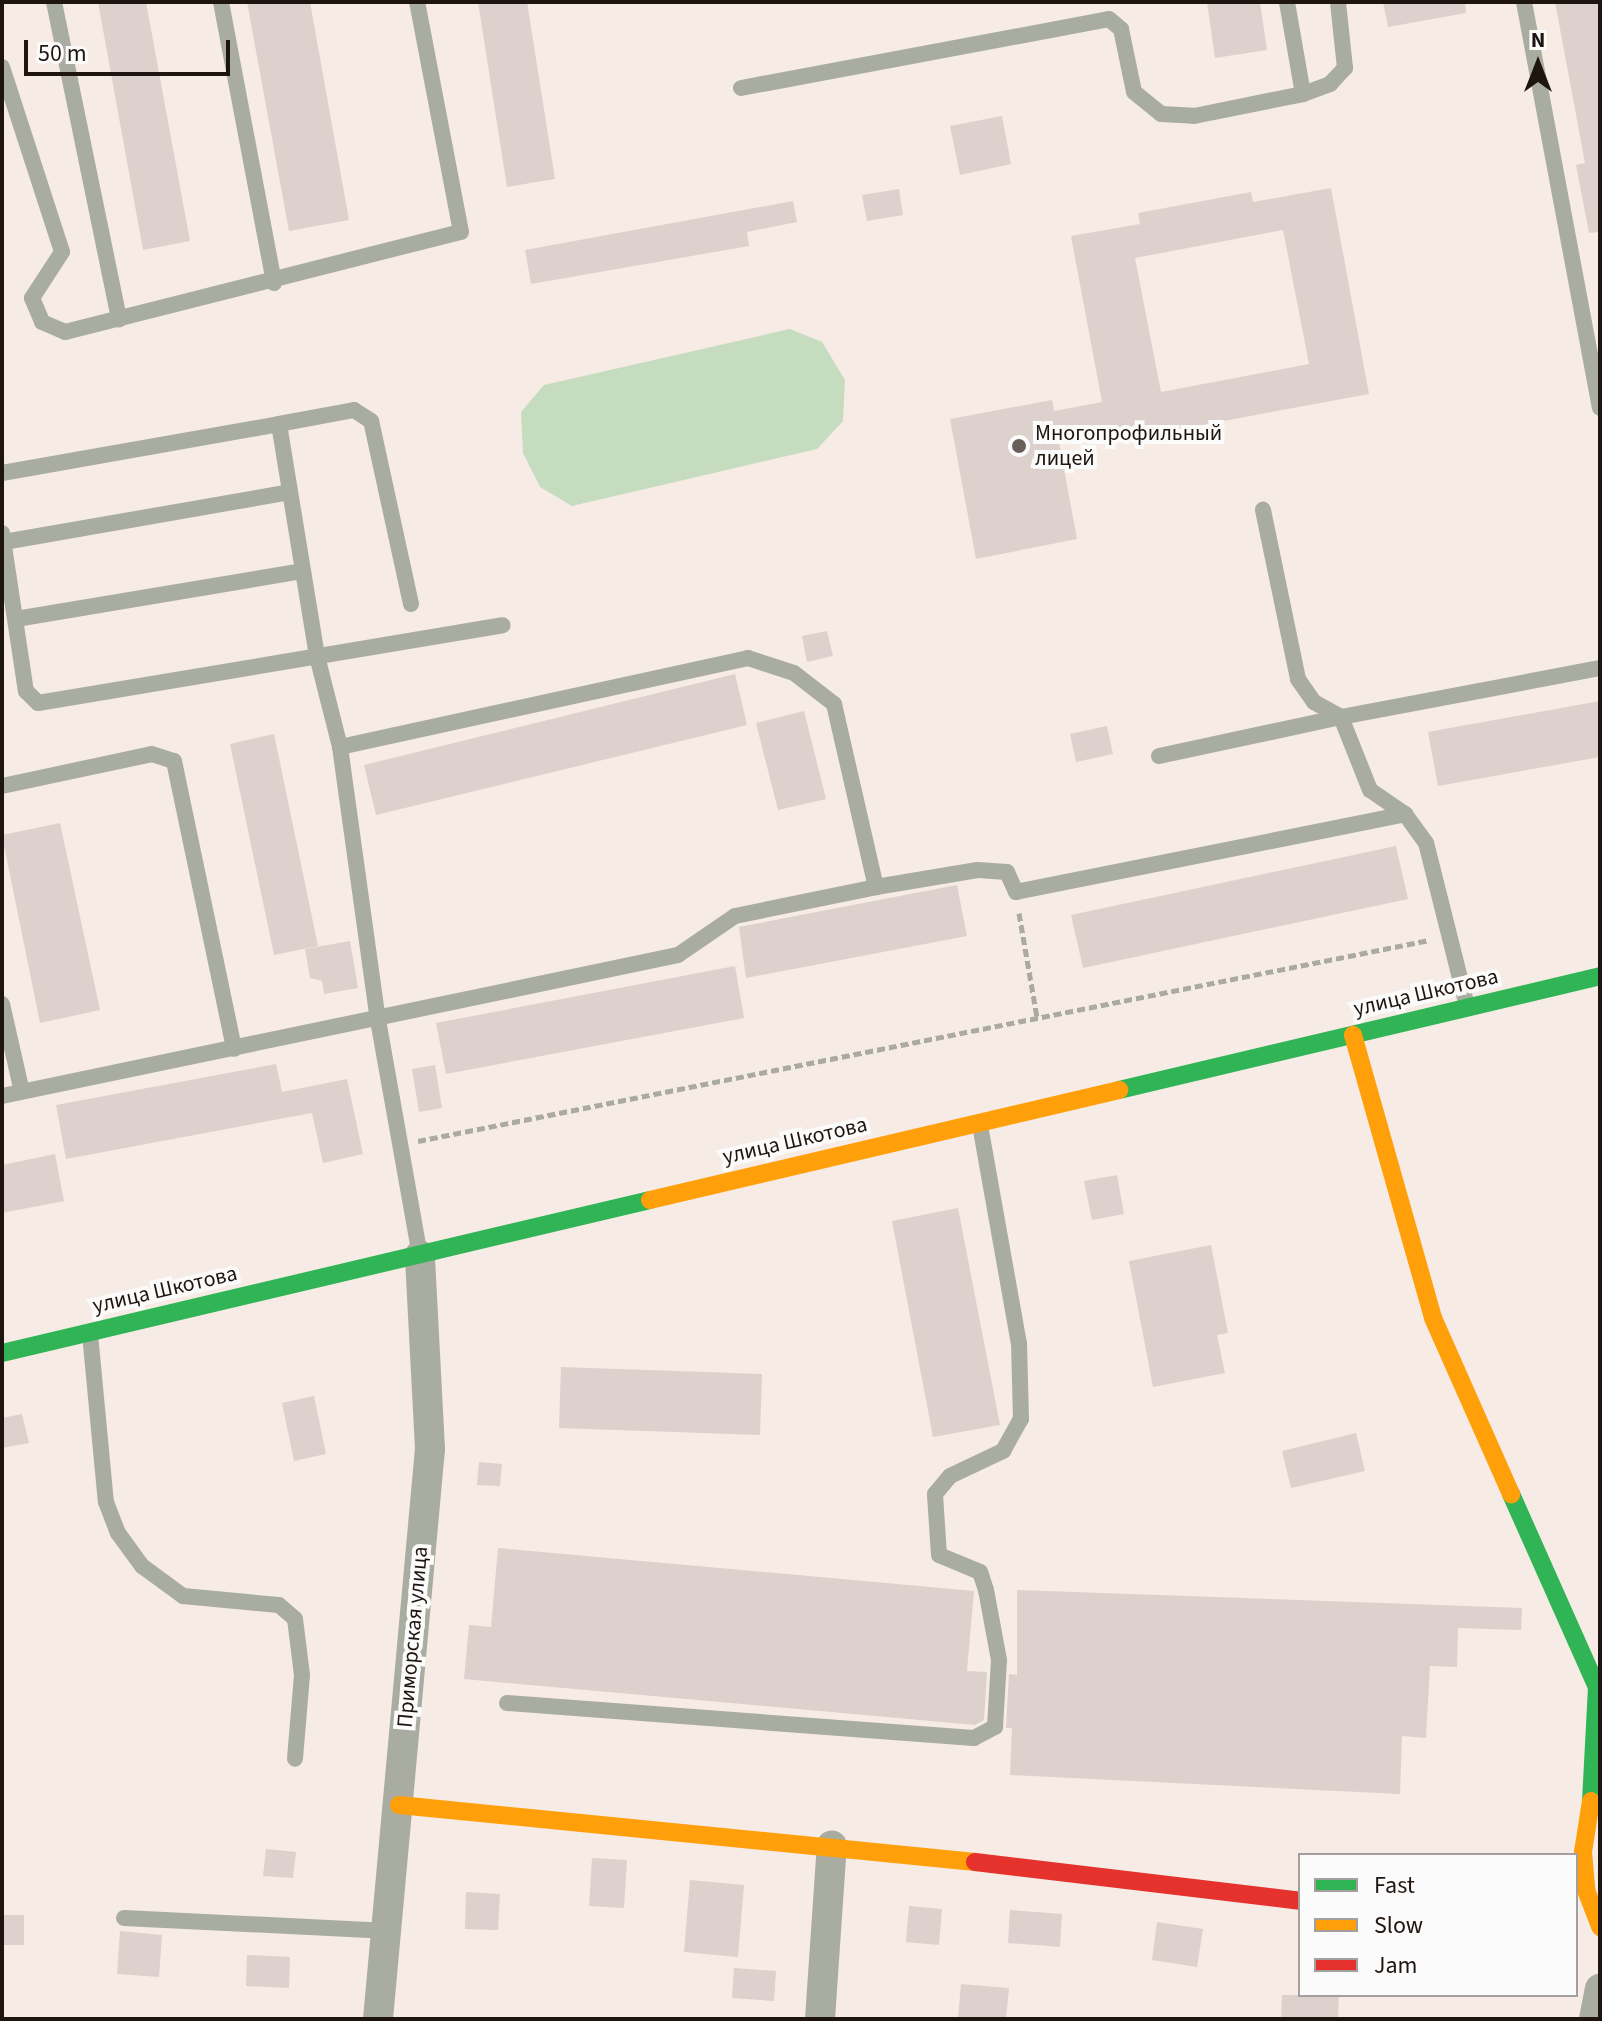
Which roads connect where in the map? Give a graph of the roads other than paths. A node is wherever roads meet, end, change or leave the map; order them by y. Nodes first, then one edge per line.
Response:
1 (54, 2) edge
2 (221, 2) edge
3 (417, 2) edge
4 (1287, 2) edge
5 (1338, 2) edge
6 (1524, 2) edge
7 (2, 67) edge
8 (741, 88) dead end
9 (1303, 94) junction
10 (274, 283) junction
11 (119, 319) junction
12 (1600, 408) edge
13 (279, 424) junction
14 (2, 473) edge
15 (290, 492) junction
16 (1263, 510) dead end
17 (3, 538) edge
18 (303, 571) junction
19 (411, 604) dead end
20 (16, 619) junction
21 (503, 625) dead end
22 (317, 656) junction
23 (1600, 668) edge
24 (1341, 717) junction
25 (340, 747) junction
26 (1159, 756) dead end
27 (2, 786) edge
28 (1405, 814) junction
29 (876, 887) junction
30 (1600, 976) edge
31 (2, 1004) edge
32 (1467, 1008) junction
33 (378, 1020) junction
34 (1353, 1035) junction
35 (234, 1049) junction
36 (22, 1092) junction
37 (2, 1096) edge
38 (980, 1122) junction
39 (420, 1255) junction
40 (90, 1332) junction
41 (2, 1353) edge
42 (507, 1703) dead end
43 (295, 1759) dead end
44 (399, 1805) junction
45 (832, 1845) junction
46 (1298, 1901) edge
47 (124, 1918) dead end
48 (1578, 1927) edge
49 (1600, 1928) edge
50 (389, 1931) junction
51 (1600, 1989) edge
52 (378, 2019) edge
53 (820, 2019) edge
54 (1594, 2019) edge

1 - 11 lane
2 - 10 lane
3 - 10 lane
4 - 9 lane
5 - 9 lane
6 - 12 lane
7 - 11 lane
8 - 9 lane
10 - 11 lane
13 - 14 lane
13 - 15 lane
13 - 19 lane
15 - 17 lane
15 - 18 lane
16 - 24 lane
17 - 20 lane
18 - 20 lane
18 - 22 lane
20 - 22 lane
21 - 22 lane
22 - 25 lane
23 - 24 lane
24 - 26 lane
24 - 28 lane
25 - 29 lane
25 - 33 lane
27 - 35 lane
28 - 29 lane
28 - 32 lane
29 - 33 lane
30 - 32 street, улица Шкотова
31 - 36 lane
32 - 34 street, улица Шкотова
33 - 35 lane
33 - 39 lane
34 - 38 street, улица Шкотова
34 - 49 street
35 - 36 lane
36 - 37 lane
38 - 39 street, улица Шкотова
38 - 42 lane
39 - 40 street, улица Шкотова
39 - 44 street, Приморская улица
40 - 41 street, улица Шкотова
40 - 43 lane
44 - 45 street
44 - 50 street, Приморская улица
45 - 46 street
45 - 53 street
47 - 50 lane
48 - 49 street
50 - 52 street, Приморская улица
51 - 54 street

